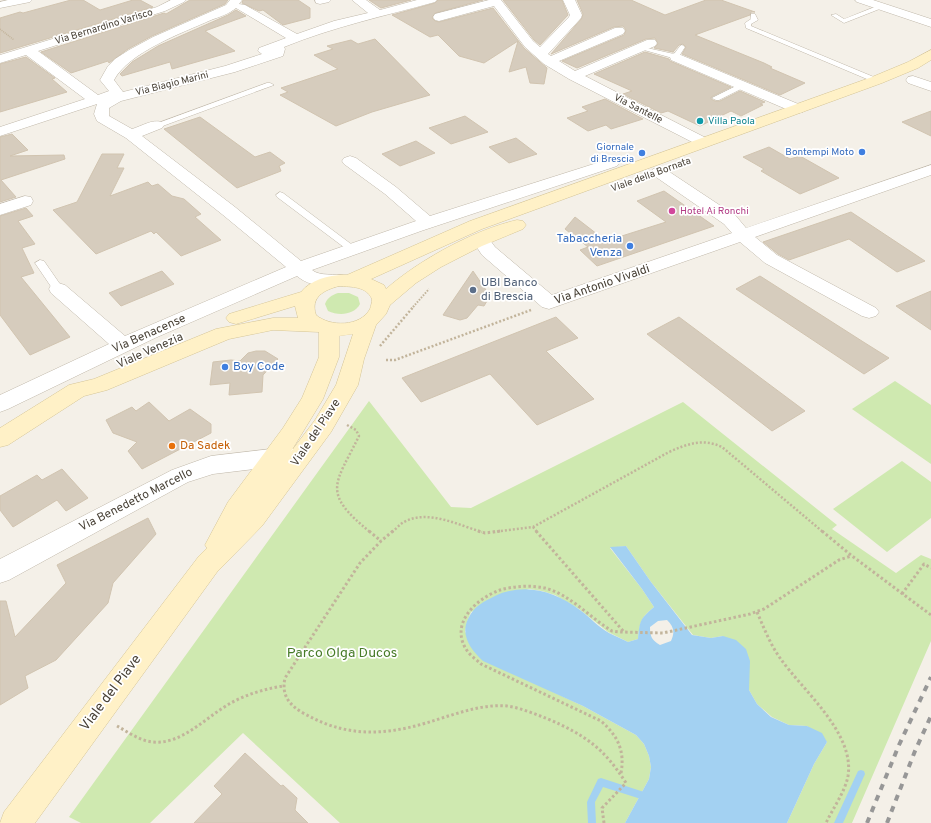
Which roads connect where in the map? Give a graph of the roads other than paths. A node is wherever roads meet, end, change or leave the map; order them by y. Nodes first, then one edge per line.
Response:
1 (26, 0) edge
2 (180, 0) edge
3 (358, 0) edge
4 (431, 0) edge
5 (569, 0) edge
6 (862, 0) edge
7 (495, 1) edge
8 (6, 3) edge
9 (238, 3) edge
10 (880, 7) junction
11 (378, 14) junction
12 (834, 14) dead end
13 (752, 15) dead end
14 (439, 17) dead end
15 (931, 22) edge
16 (619, 31) dead end
17 (296, 38) junction
18 (275, 46) junction
19 (649, 46) joint
20 (28, 50) junction
21 (679, 52) joint
22 (931, 54) edge
23 (545, 57) junction
24 (0, 59) edge
25 (931, 71) edge
26 (574, 76) junction
27 (877, 80) junction
28 (913, 80) junction
29 (270, 85) dead end
30 (743, 86) junction
31 (931, 87) edge
32 (117, 93) junction
33 (716, 98) dead end
34 (96, 100) junction
35 (798, 109) junction
36 (157, 125) joint
37 (0, 132) edge
38 (131, 135) junction
39 (704, 142) junction
40 (350, 161) dead end
41 (607, 161) dead end
42 (931, 170) edge
43 (659, 172) junction
44 (280, 195) dead end
45 (24, 201) dead end
46 (0, 210) edge
47 (428, 224) junction
48 (743, 236) junction
49 (480, 240) junction
50 (352, 249) junction
51 (40, 263) dead end
52 (345, 280) junction
53 (307, 282) junction
54 (58, 289) joint
55 (383, 301) junction
56 (869, 312) dead end
57 (367, 323) junction
58 (324, 327) junction
59 (123, 345) junction
60 (77, 390) junction
61 (0, 404) edge
62 (0, 421) edge
63 (0, 429) edge
64 (0, 439) edge
65 (305, 452) junction
66 (273, 459) junction
67 (208, 564) junction
68 (0, 572) edge
69 (15, 823) edge

1 - 8 street
2 - 20 street, Via Bernardino Varisco
3 - 11 street
4 - 11 street
5 - 23 street
6 - 10 street
7 - 14 street, Via Santelle
7 - 23 street, Via Santelle
9 - 17 street
9 - 32 street
10 - 12 lane
10 - 15 street
11 - 17 street
13 - 27 lane
16 - 23 street
17 - 18 street
18 - 32 street
18 - 38 street, Via Biagio Marini
19 - 21 lane
19 - 26 street
20 - 24 street, Via Bernardino Varisco
20 - 34 street
21 - 30 street
22 - 27 main road, Viale della Bornata
23 - 26 street, Via Santelle
25 - 28 main road, Viale della Bornata
26 - 39 street, Via Santelle
27 - 35 main road, Viale della Bornata
28 - 31 street
28 - 43 main road, Viale della Bornata
29 - 36 lane
30 - 33 lane
30 - 35 street
32 - 34 street
34 - 37 street
35 - 39 main road, Viale della Bornata
36 - 38 street
38 - 53 street, Via Biagio Marini
39 - 52 main road, Viale della Bornata
40 - 47 street
41 - 47 street
42 - 48 street, Via Antonio Vivaldi
43 - 48 street
43 - 49 main road, Viale della Bornata
44 - 50 lane
45 - 46 street
47 - 50 street
48 - 49 street, Via Antonio Vivaldi
48 - 56 street
49 - 55 main road, Viale della Bornata
50 - 53 street
51 - 54 lane
52 - 53 main road, Viale della Bornata
52 - 55 main road
53 - 58 main road
53 - 59 street, Via Benacense
53 - 62 main road, Viale Venezia
54 - 59 street, Viale Venezia
55 - 57 main road
57 - 58 main road, Viale Venezia
57 - 65 main road, Viale del Piave
58 - 60 main road, Viale Venezia
58 - 66 main road, Viale del Piave
59 - 61 street, Via Benacense
60 - 63 street, Viale Venezia
60 - 64 main road, Viale Venezia
65 - 66 street, Via Benedetto Marcello
65 - 67 main road, Viale del Piave
66 - 67 main road, Viale del Piave
66 - 68 street, Via Benedetto Marcello
67 - 69 main road, Viale del Piave

